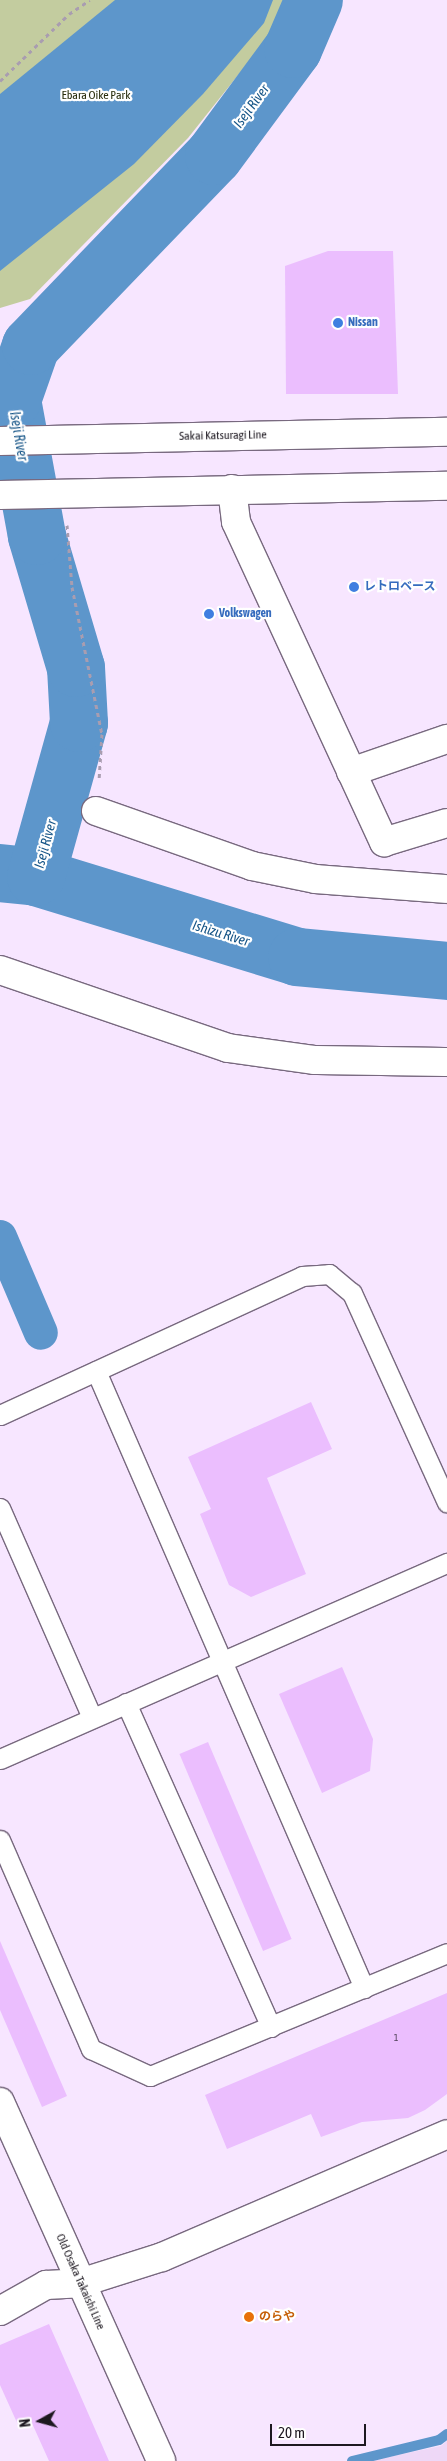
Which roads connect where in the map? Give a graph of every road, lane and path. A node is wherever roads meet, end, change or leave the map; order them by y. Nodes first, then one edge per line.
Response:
1 (90, 0) edge
2 (0, 81) edge
3 (447, 432) edge
4 (0, 441) edge
5 (447, 486) edge
6 (232, 489) junction
7 (2, 495) edge
8 (67, 525) dead end
9 (447, 739) edge
10 (351, 772) junction
11 (96, 811) joint
12 (447, 823) edge
13 (447, 888) edge
14 (0, 970) edge
15 (447, 1062) edge
16 (96, 1371) junction
17 (0, 1415) edge
18 (447, 1502) edge
19 (0, 1508) edge
20 (447, 1563) edge
21 (223, 1662) junction
22 (126, 1703) junction
23 (92, 1718) junction
24 (0, 1759) edge
25 (0, 1840) edge
26 (447, 1953) edge
27 (364, 1988) junction
28 (271, 2028) junction
29 (0, 2102) edge
30 (447, 2134) edge
31 (80, 2283) junction
32 (0, 2311) edge
33 (161, 2461) edge

1 - 2 path
3 - 4 street, Sakai Katsuragi Line
5 - 6 street
6 - 7 street
6 - 10 street
8 - 11 path
9 - 10 street
10 - 12 street
11 - 13 street
14 - 15 street
16 - 17 lane
16 - 18 lane
16 - 21 lane
19 - 23 lane
20 - 21 lane
21 - 22 lane
21 - 27 lane
22 - 23 lane
22 - 28 lane
23 - 24 lane
25 - 28 lane
26 - 27 lane
27 - 28 lane
29 - 31 street, Old Osaka Takaishi Line
30 - 31 street
31 - 32 street
31 - 33 street, Old Osaka Takaishi Line

